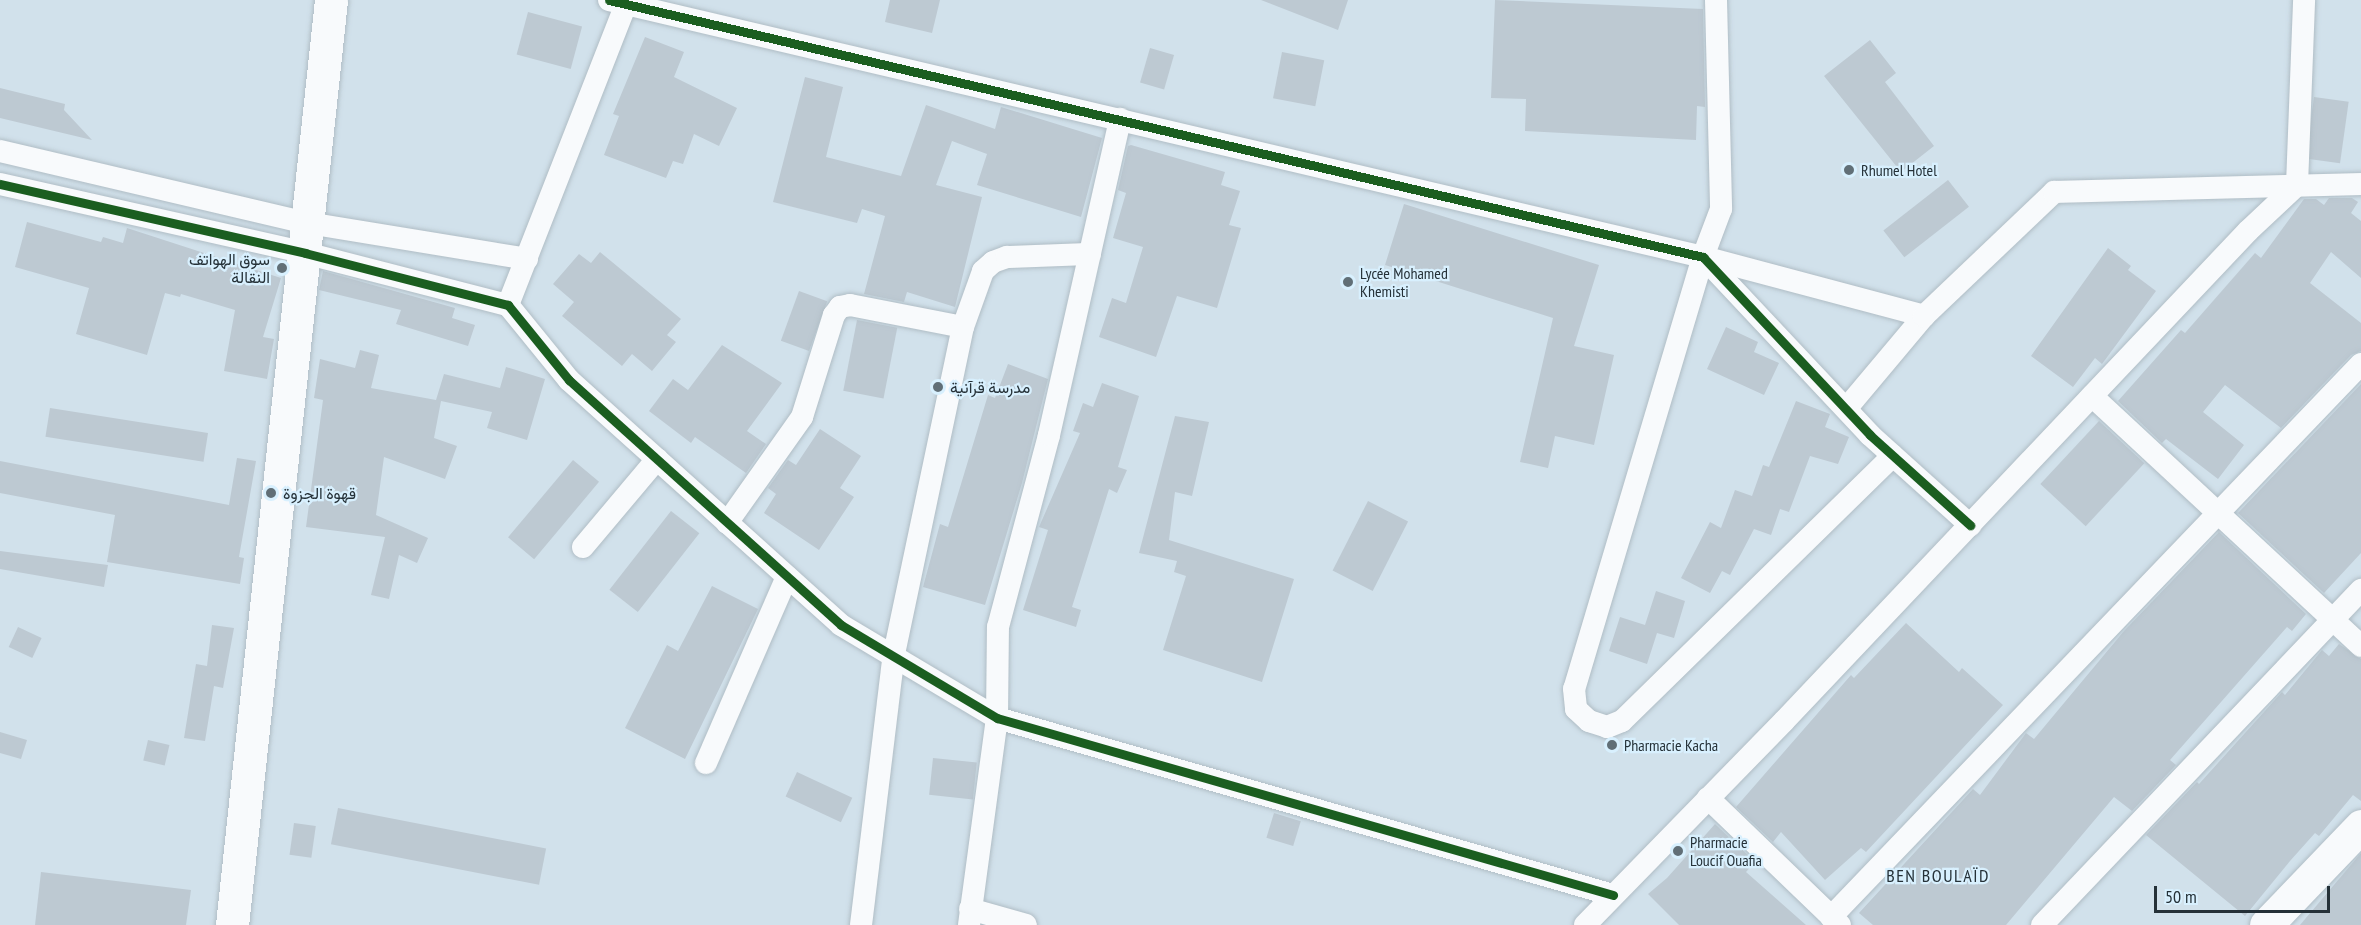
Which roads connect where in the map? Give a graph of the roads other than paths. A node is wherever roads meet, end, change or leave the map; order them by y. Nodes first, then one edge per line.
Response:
1 (331, 0) edge
2 (1716, 0) edge
3 (2304, 0) edge
4 (618, 2) edge
5 (1120, 119) junction
6 (0, 151) edge
7 (0, 184) edge
8 (2361, 184) edge
9 (2297, 185) junction
10 (307, 238) junction
11 (1090, 254) junction
12 (1703, 257) junction
13 (526, 259) junction
14 (508, 305) junction
15 (1924, 316) junction
16 (963, 327) junction
17 (2361, 364) edge
18 (2092, 396) junction
19 (1846, 409) junction
20 (1893, 456) junction
21 (657, 459) junction
22 (2220, 511) junction
23 (728, 523) junction
24 (1970, 525) junction
25 (583, 547) dead end
26 (787, 577) junction
27 (2361, 590) edge
28 (2333, 620) junction
29 (2361, 646) edge
30 (894, 654) junction
31 (997, 718) junction
32 (706, 763) dead end
33 (1708, 798) junction
34 (2361, 826) edge
35 (1613, 896) junction
36 (970, 917) edge
37 (1835, 921) edge
38 (232, 925) edge
39 (861, 925) edge
40 (1026, 925) edge
41 (1585, 925) edge
42 (2042, 925) edge
43 (2266, 925) edge

1 - 10 main road
2 - 12 street
3 - 9 street
4 - 5 street
4 - 13 street
5 - 11 street
5 - 12 street
6 - 10 street
7 - 10 street
8 - 9 street
9 - 15 street
9 - 18 street
10 - 13 street
10 - 14 street
10 - 38 main road
11 - 16 street
11 - 31 street
12 - 15 street
12 - 19 street
12 - 20 street
13 - 14 street
14 - 21 street
15 - 19 street
16 - 23 street
16 - 30 street
17 - 22 street
18 - 22 street
18 - 24 street
19 - 20 street
20 - 24 street
21 - 23 street
21 - 25 street
22 - 28 street
22 - 37 street
23 - 26 street
24 - 33 street
26 - 30 street
26 - 32 street
27 - 28 street
28 - 29 street
28 - 42 street
30 - 31 street
30 - 39 street
31 - 35 street
31 - 36 street
33 - 35 street
33 - 37 street
34 - 43 main road
35 - 41 street
36 - 40 street

